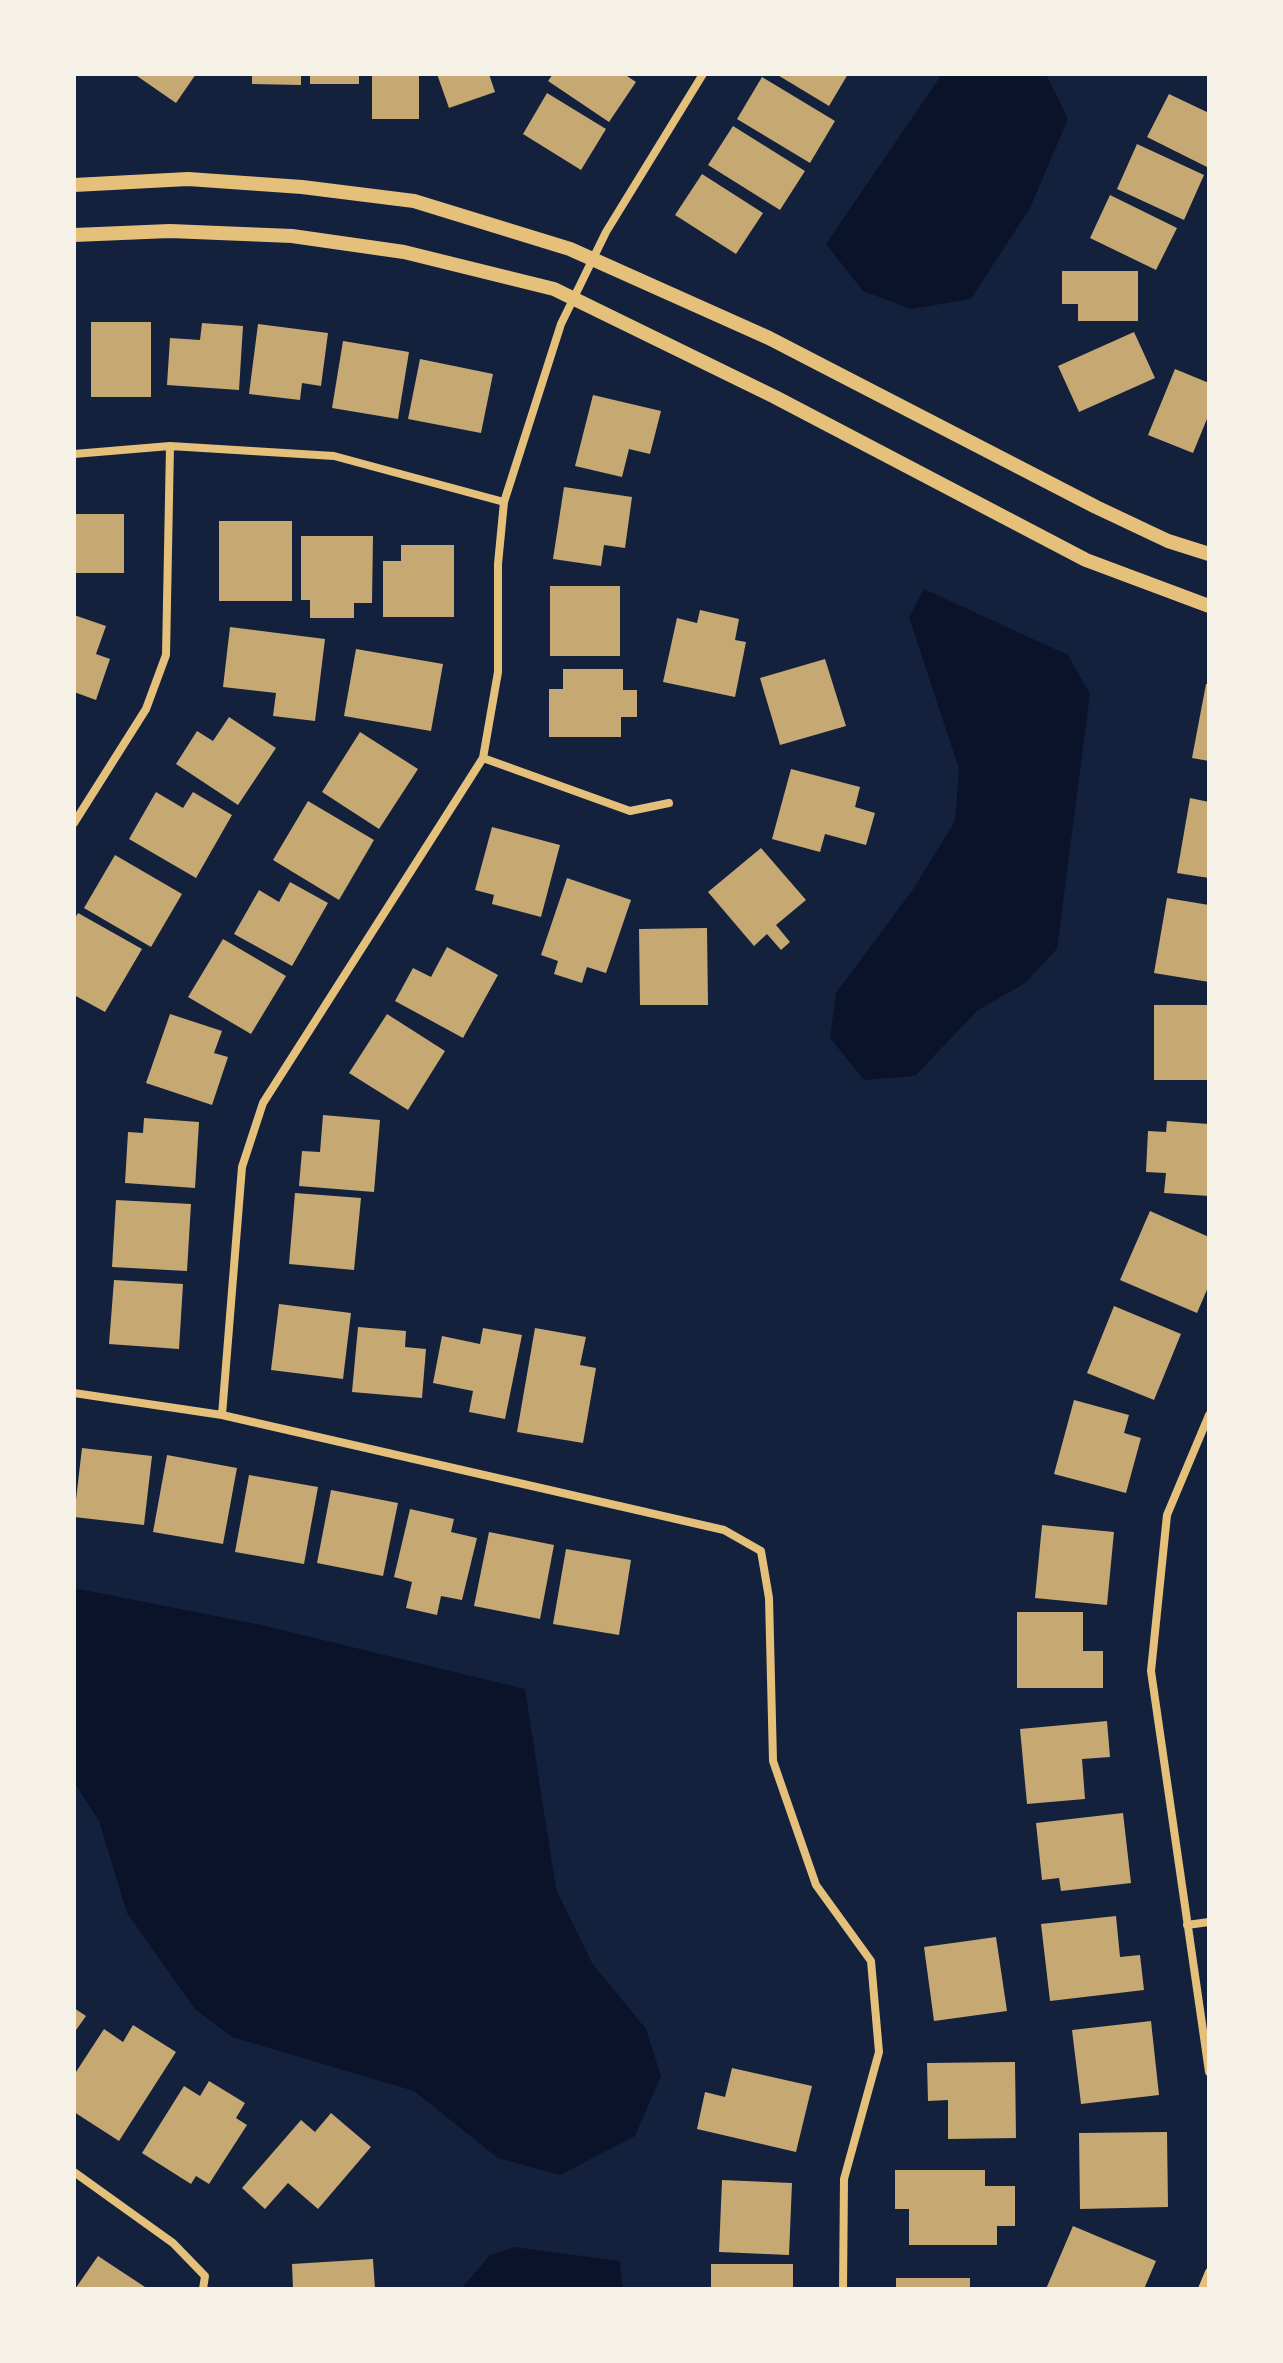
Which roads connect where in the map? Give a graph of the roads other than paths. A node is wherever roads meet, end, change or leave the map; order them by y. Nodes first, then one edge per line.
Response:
1 (703, 74) edge
2 (74, 185) edge
3 (74, 235) edge
4 (594, 258) junction
5 (574, 298) junction
6 (170, 446) junction
7 (74, 454) edge
8 (504, 502) junction
9 (1209, 554) edge
10 (1209, 606) edge
11 (483, 758) junction
12 (669, 803) dead end
13 (74, 823) edge
14 (74, 1393) edge
15 (222, 1415) junction
16 (1209, 1415) edge
17 (1209, 1922) edge
18 (1187, 1925) junction
19 (1209, 2072) edge
20 (74, 2172) edge
21 (1209, 2272) edge
22 (203, 2289) edge
23 (843, 2289) edge
24 (1202, 2289) edge

1 - 4 street
2 - 4 street
3 - 5 street
4 - 5 street
4 - 9 street
5 - 8 street
5 - 10 street
6 - 7 street
6 - 8 street
6 - 13 street
8 - 11 street
11 - 12 street
11 - 15 street
14 - 15 street
15 - 23 street
16 - 18 street
17 - 18 street
18 - 19 street
20 - 22 street
21 - 24 street

